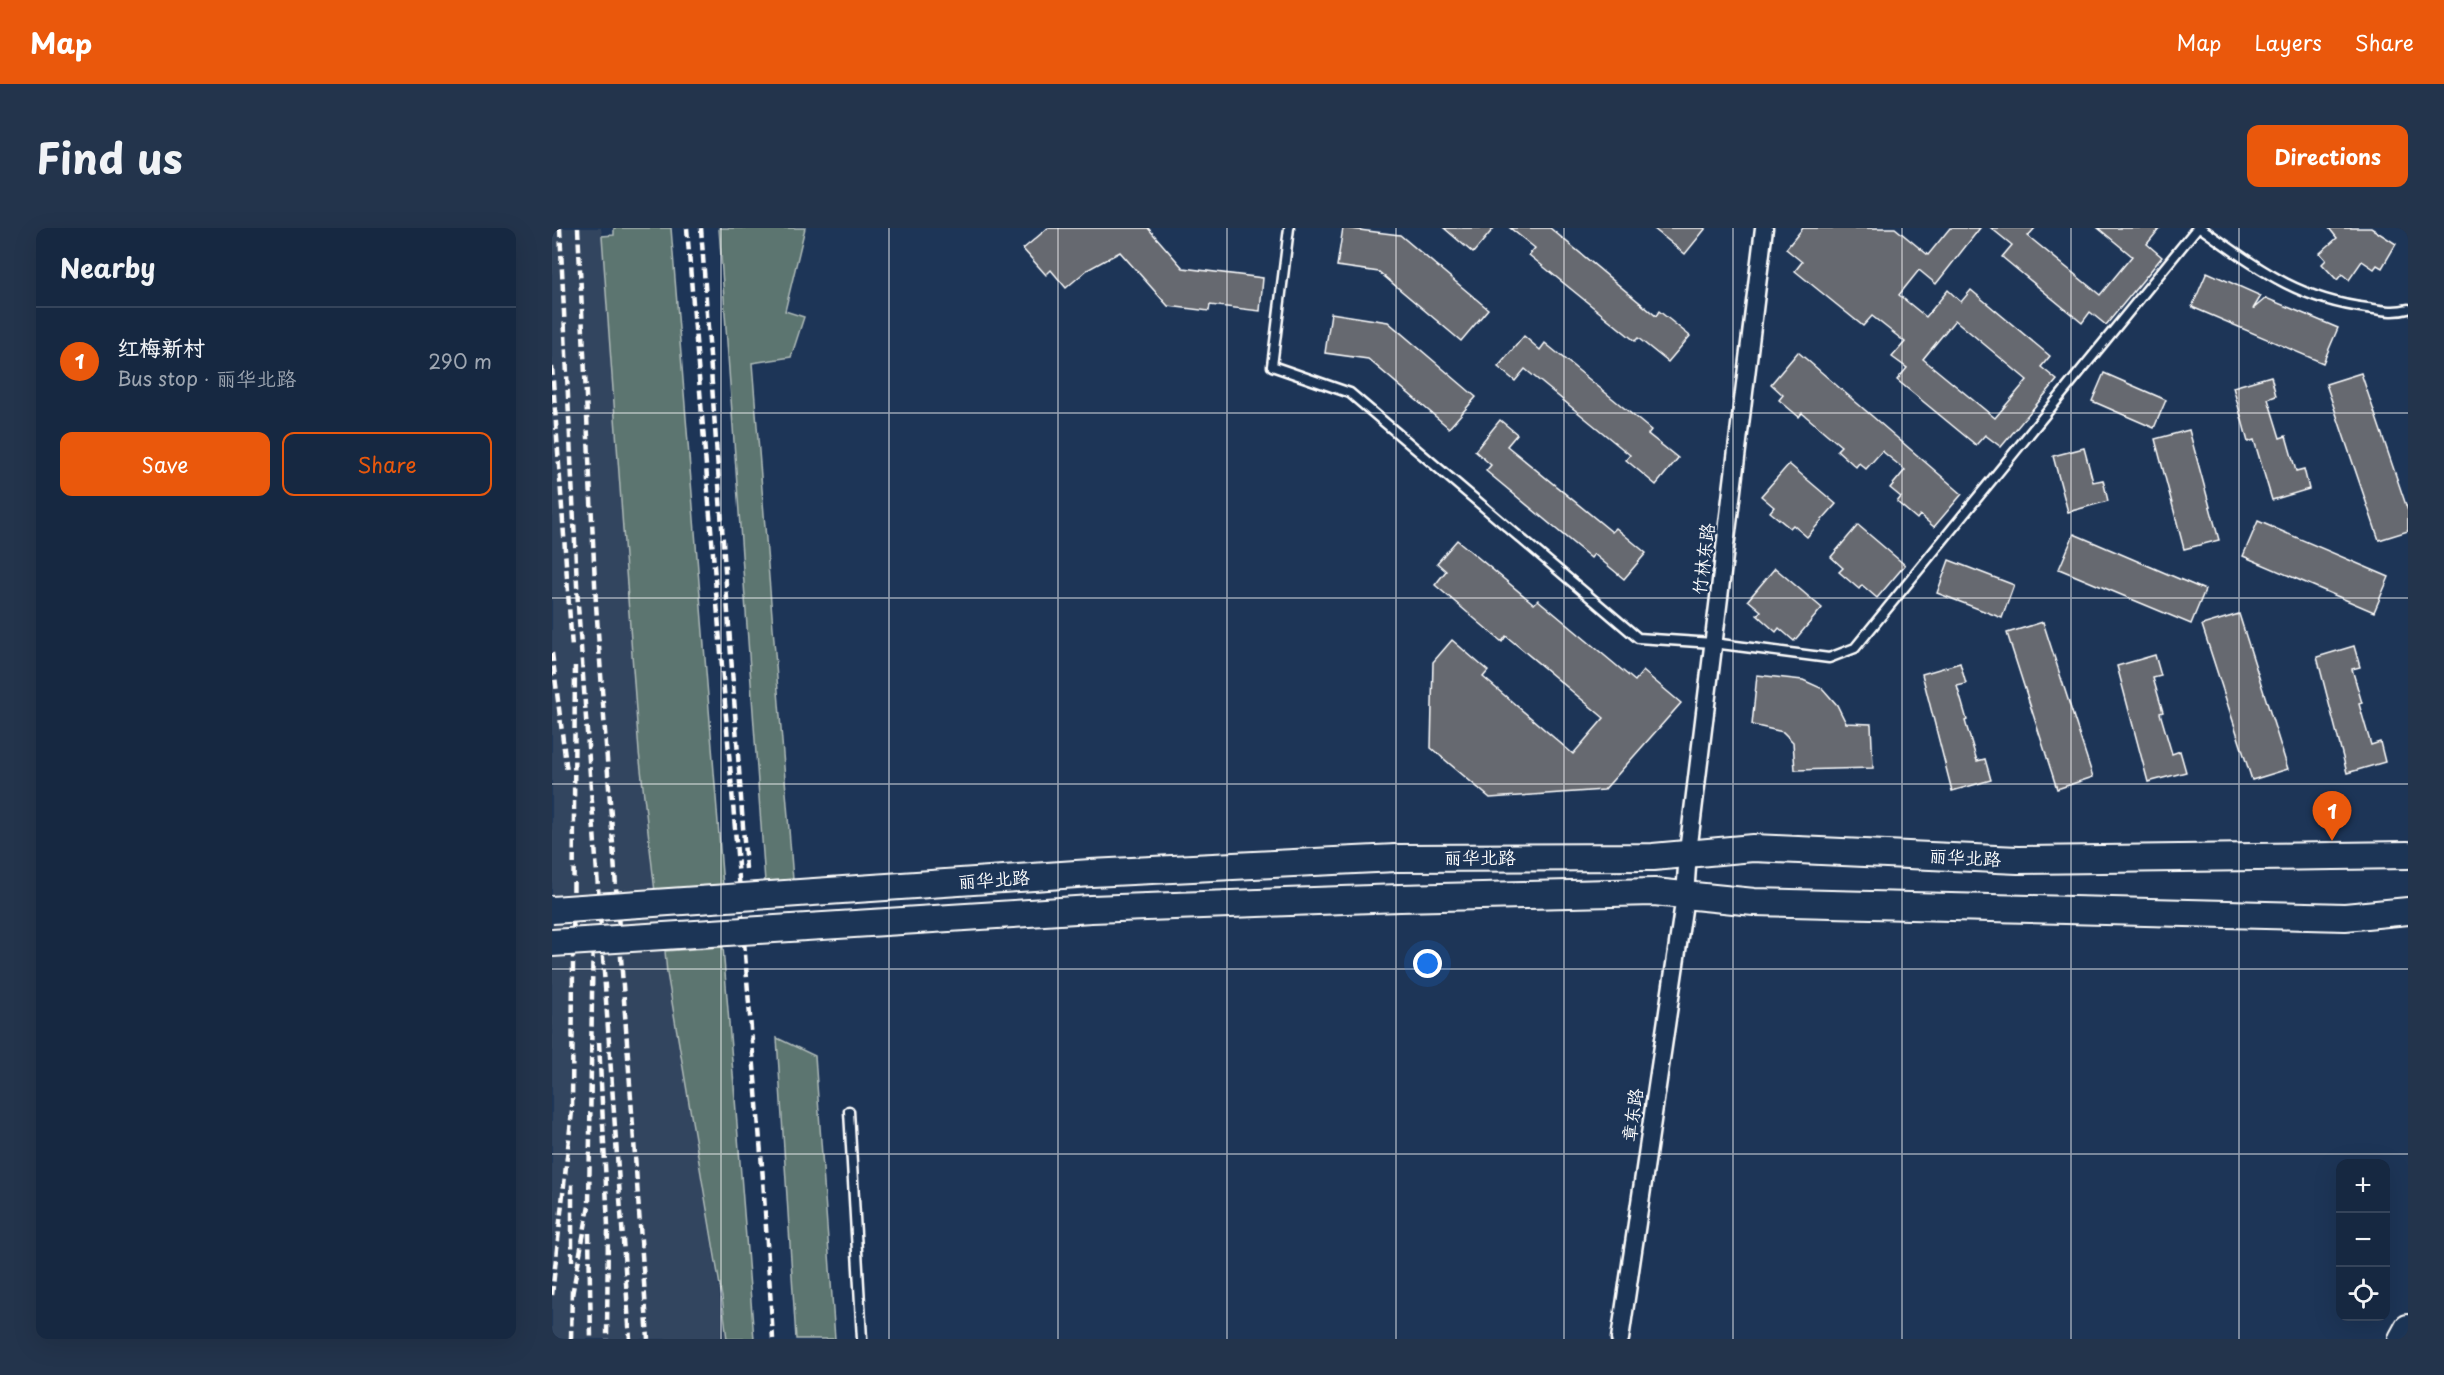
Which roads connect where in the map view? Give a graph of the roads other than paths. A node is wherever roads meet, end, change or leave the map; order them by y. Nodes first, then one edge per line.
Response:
1 (1289, 228) edge
2 (1764, 228) edge
3 (2199, 228) edge
4 (2408, 309) edge
5 (1713, 643) junction
6 (1688, 852) junction
7 (2408, 855) edge
8 (1685, 896) junction
9 (552, 910) edge
10 (2408, 911) edge
11 (2345, 917) junction
12 (2408, 926) edge
13 (552, 943) edge
14 (849, 1111) dead end
15 (2408, 1328) edge
16 (862, 1339) edge
17 (1620, 1339) edge
18 (2402, 1339) edge

1 - 5 lane
2 - 5 street, 竹林东路
3 - 4 lane
3 - 5 lane
5 - 6 street, 竹林东路
6 - 7 main road, 丽华北路
6 - 8 street, 竹林东路
6 - 9 main road, 丽华北路, bridge
8 - 11 main road, 丽华北路
8 - 13 main road, 丽华北路, bridge
8 - 17 street, 章东路
10 - 11 main road, 丽华北路
11 - 12 main road
14 - 16 lane
15 - 18 main road

